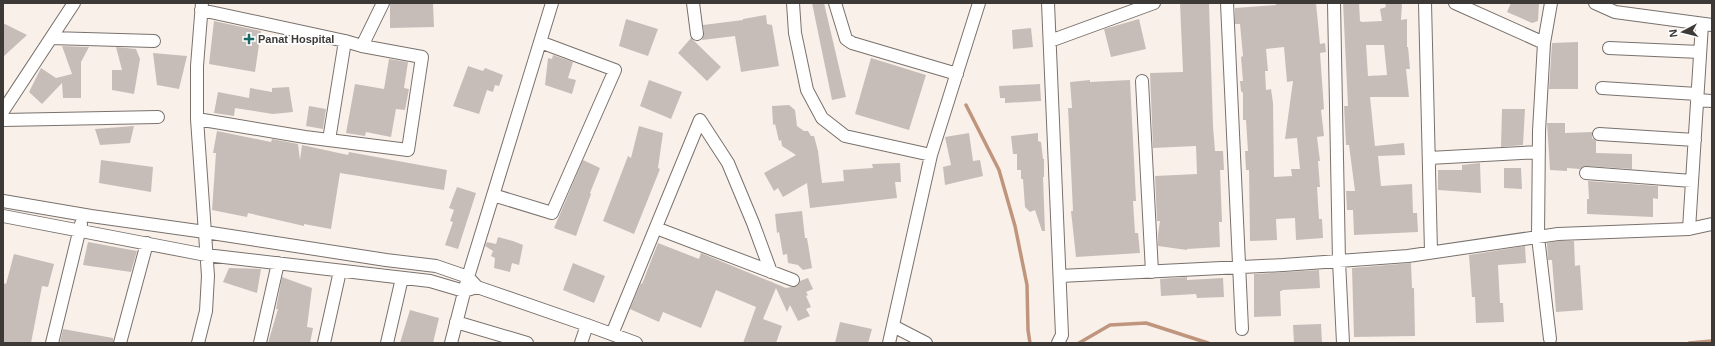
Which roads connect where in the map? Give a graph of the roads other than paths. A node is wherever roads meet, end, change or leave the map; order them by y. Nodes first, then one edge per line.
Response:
1 (74, 3) edge
2 (383, 3) edge
3 (552, 3) edge
4 (693, 3) edge
5 (793, 3) edge
6 (836, 3) edge
7 (978, 3) edge
8 (1048, 3) edge
9 (1154, 3) edge
10 (1226, 3) edge
11 (1334, 3) edge
12 (1425, 3) edge
13 (1455, 3) edge
14 (1550, 3) edge
15 (1595, 3) edge
16 (202, 7) edge
17 (1625, 8) edge
18 (1707, 25) edge
19 (697, 34) dead end
20 (51, 38) junction
21 (345, 41) junction
22 (1050, 41) junction
23 (154, 42) dead end
24 (540, 42) junction
25 (1544, 43) junction
26 (362, 46) junction
27 (1609, 48) dead end
28 (1700, 52) junction
29 (957, 74) junction
30 (1142, 82) dead end
31 (1602, 88) dead end
32 (1697, 97) junction
33 (1712, 101) edge
34 (3, 111) edge
35 (158, 117) dead end
36 (197, 119) junction
37 (3, 120) edge
38 (1599, 134) dead end
39 (328, 140) junction
40 (1695, 140) junction
41 (1539, 152) junction
42 (931, 155) junction
43 (1429, 158) junction
44 (1586, 173) dead end
45 (1692, 181) junction
46 (493, 195) junction
47 (3, 201) edge
48 (84, 215) junction
49 (3, 216) edge
50 (1712, 224) edge
51 (656, 228) junction
52 (1689, 229) junction
53 (79, 230) junction
54 (205, 232) junction
55 (1538, 237) junction
56 (147, 243) junction
57 (1431, 252) junction
58 (206, 255) junction
59 (1339, 261) junction
60 (278, 263) junction
61 (1240, 267) junction
62 (340, 271) junction
63 (771, 272) junction
64 (1152, 272) junction
65 (1060, 276) junction
66 (468, 277) junction
67 (402, 278) junction
68 (793, 280) dead end
69 (477, 287) junction
70 (464, 291) junction
71 (456, 322) junction
72 (587, 325) junction
73 (893, 326) junction
74 (1242, 329) dead end
75 (612, 334) junction
76 (493, 338) edge
77 (1060, 339) edge
78 (1550, 339) dead end
79 (52, 343) edge
80 (120, 343) edge
81 (198, 343) edge
82 (260, 343) edge
83 (324, 343) edge
84 (387, 343) edge
85 (451, 343) edge
86 (527, 343) edge
87 (581, 343) edge
88 (636, 343) edge
89 (889, 343) edge
90 (926, 343) edge
91 (1343, 343) edge

1 - 20 street
2 - 26 street
3 - 24 street
4 - 19 street
5 - 42 street
6 - 29 street
7 - 29 street
8 - 22 street
9 - 22 street
10 - 61 street
11 - 59 street
12 - 43 street
13 - 25 street
14 - 25 street
15 - 17 street
16 - 21 street
16 - 36 street
17 - 18 street
18 - 28 street
20 - 23 street
20 - 34 street
21 - 26 street
21 - 39 street
22 - 65 street
24 - 46 street
24 - 46 street
25 - 41 street
26 - 39 street
27 - 28 street
28 - 32 street
29 - 42 street
30 - 64 street
31 - 32 street
32 - 33 street
32 - 40 street
35 - 37 street
36 - 39 street
36 - 54 street
38 - 40 street
40 - 45 street
41 - 43 street
41 - 55 street
42 - 73 street
43 - 57 street
44 - 45 street
45 - 52 street
46 - 66 street
47 - 48 street
48 - 53 street
48 - 54 street
49 - 53 street
50 - 52 street
51 - 63 street
51 - 63 street
51 - 75 street
52 - 55 street
53 - 56 street
53 - 79 street
54 - 58 street
54 - 66 street
55 - 57 street
55 - 78 street
56 - 58 street
56 - 80 street
57 - 59 street
58 - 60 street
58 - 81 street
59 - 61 street
59 - 91 street
60 - 62 street
60 - 82 street
61 - 64 street
61 - 74 street
62 - 67 street
62 - 83 street
63 - 68 street
64 - 65 street
65 - 77 street
66 - 69 street
66 - 70 street
67 - 70 street
67 - 84 street
69 - 70 street
69 - 72 street
70 - 71 street
71 - 76 street
71 - 85 street
72 - 75 street
72 - 87 street
73 - 89 street
73 - 90 street
75 - 88 street
76 - 86 street

